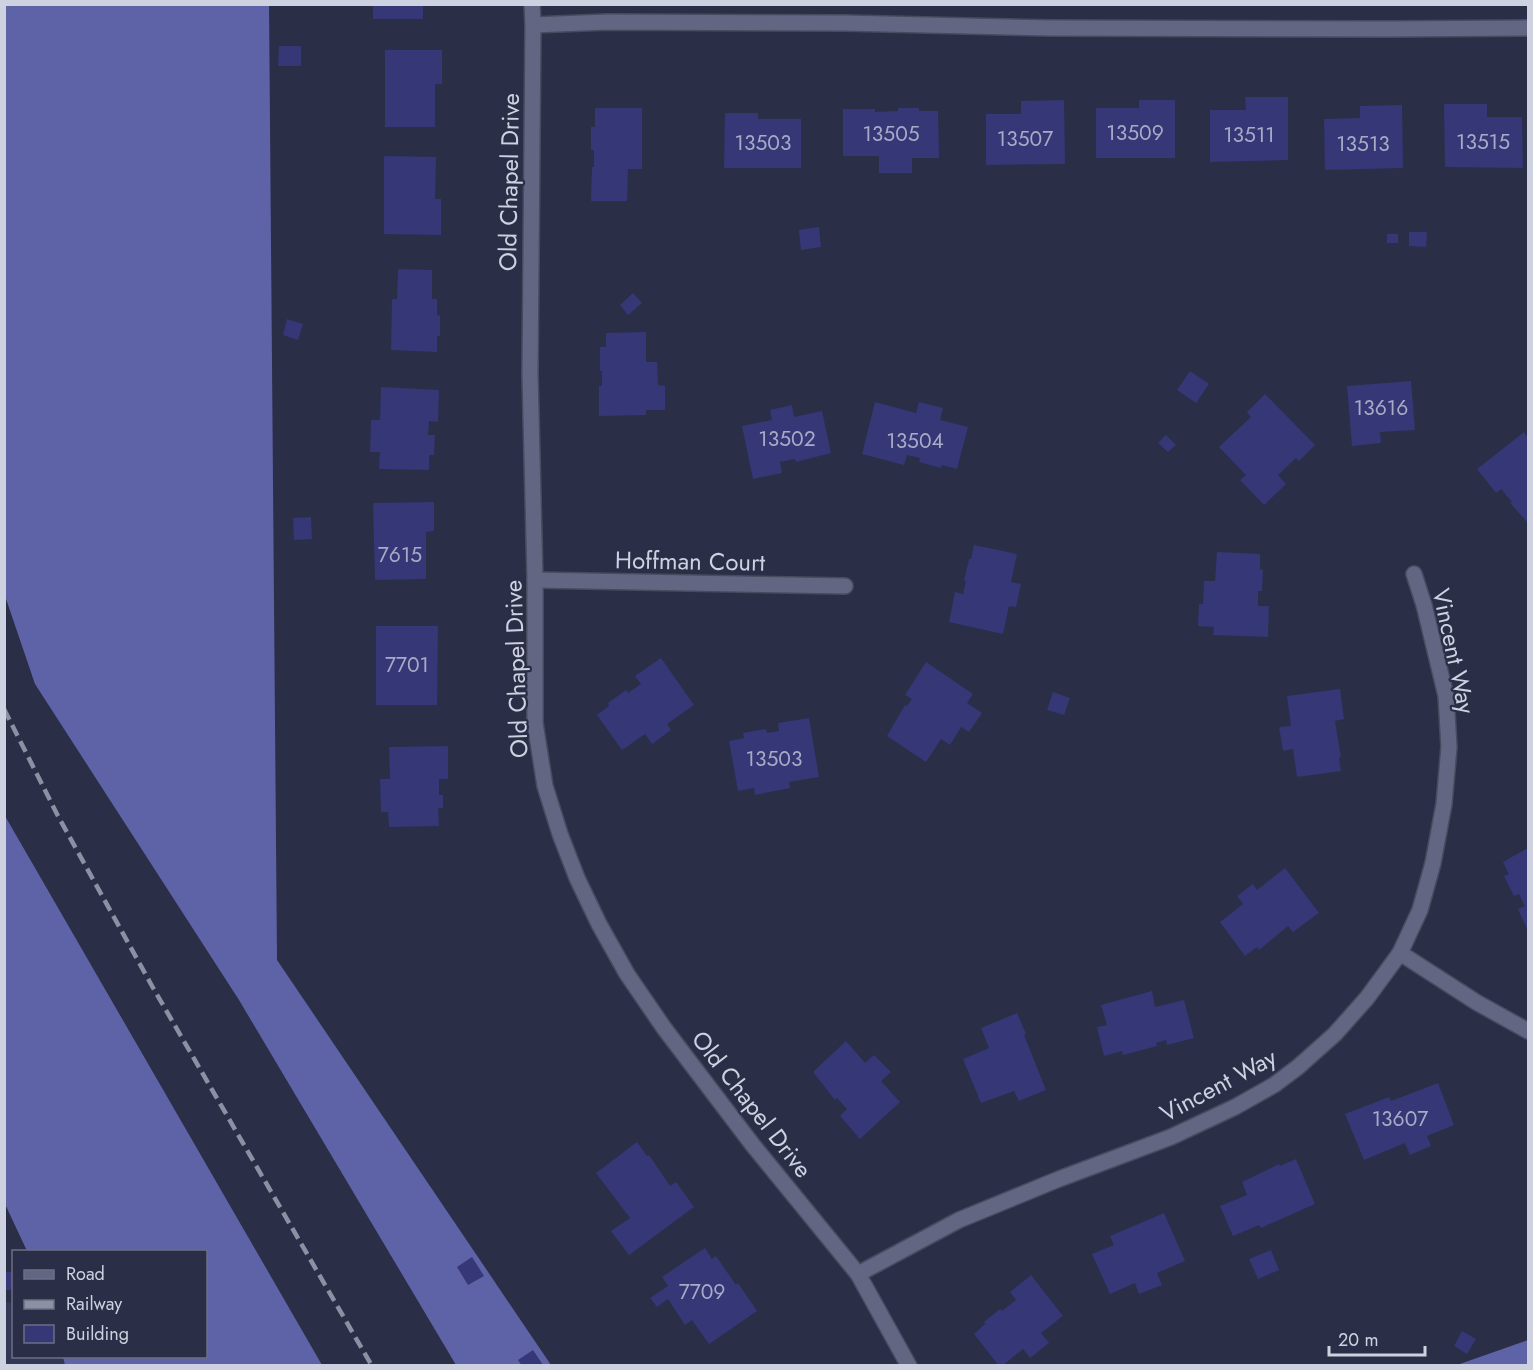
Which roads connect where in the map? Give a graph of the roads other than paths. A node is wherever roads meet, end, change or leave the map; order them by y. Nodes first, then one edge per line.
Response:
1 (532, 4) edge
2 (533, 25) junction
3 (1528, 28) edge
4 (1414, 574) dead end
5 (535, 580) junction
6 (844, 586) dead end
7 (1400, 953) junction
8 (1528, 1030) edge
9 (858, 1274) junction
10 (909, 1365) edge

1 - 2 street, Old Chapel Drive
2 - 3 street
2 - 5 street, Old Chapel Drive
4 - 7 street, Vincent Way
5 - 6 street, Hoffman Court
5 - 9 street, Old Chapel Drive
7 - 8 street
7 - 9 street, Vincent Way
9 - 10 street, Old Chapel Drive

